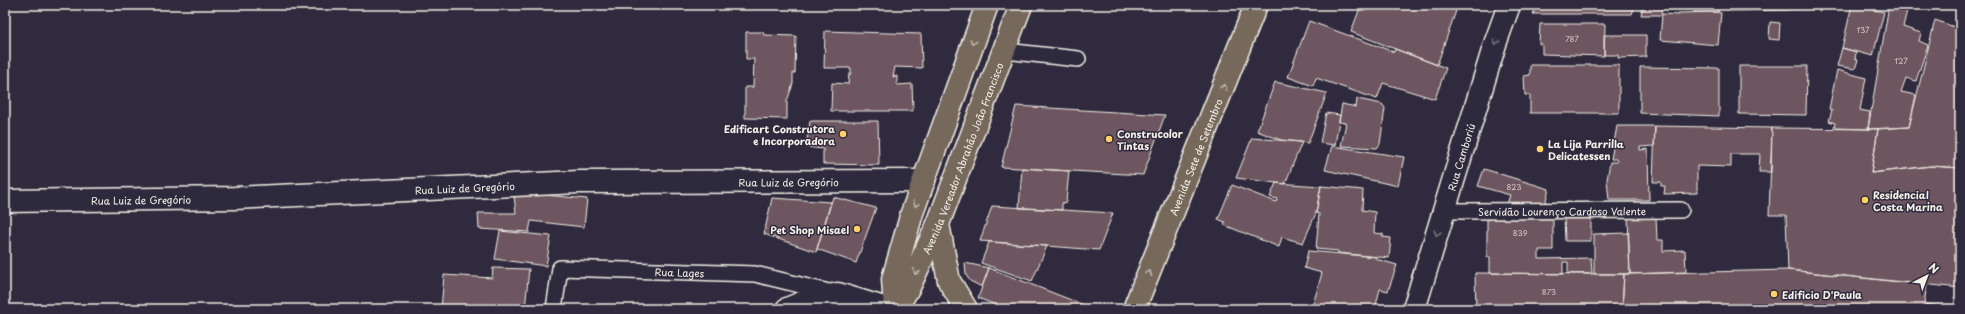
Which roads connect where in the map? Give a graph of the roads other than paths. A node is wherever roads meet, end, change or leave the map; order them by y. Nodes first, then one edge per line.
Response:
1 (987, 5) edge
2 (998, 5) edge
3 (1256, 5) edge
4 (1509, 5) edge
5 (1020, 8) edge
6 (1005, 51) junction
7 (1078, 59) dead end
8 (924, 181) junction
9 (5, 201) edge
10 (1681, 210) dead end
11 (1443, 211) junction
12 (938, 224) junction
13 (838, 294) junction
14 (554, 309) edge
15 (787, 309) edge
16 (888, 309) edge
17 (895, 309) edge
18 (966, 309) edge
19 (1134, 309) edge
20 (1414, 309) edge

1 -> 8 main road, Avenida Vereador Abrahão João Francisco
2 - 5 main road
19 -> 3 main road, Avenida Sete de Setembro
4 -> 11 street, Rua Camboriú
5 - 6 main road, Avenida Vereador Abrahão João Francisco
6 - 7 lane
6 - 12 main road, Avenida Vereador Abrahão João Francisco
8 - 9 street, Rua Luiz de Gregório
8 -> 17 main road, Avenida Vereador Abrahão João Francisco
10 - 11 lane, Servidão Lourenço Cardoso Valente
11 -> 20 street, Rua Camboriú
12 -> 17 main road, Avenida Vereador Abrahão João Francisco
12 - 18 main road
13 - 14 lane, Rua Lages
13 - 15 street
13 - 16 street

